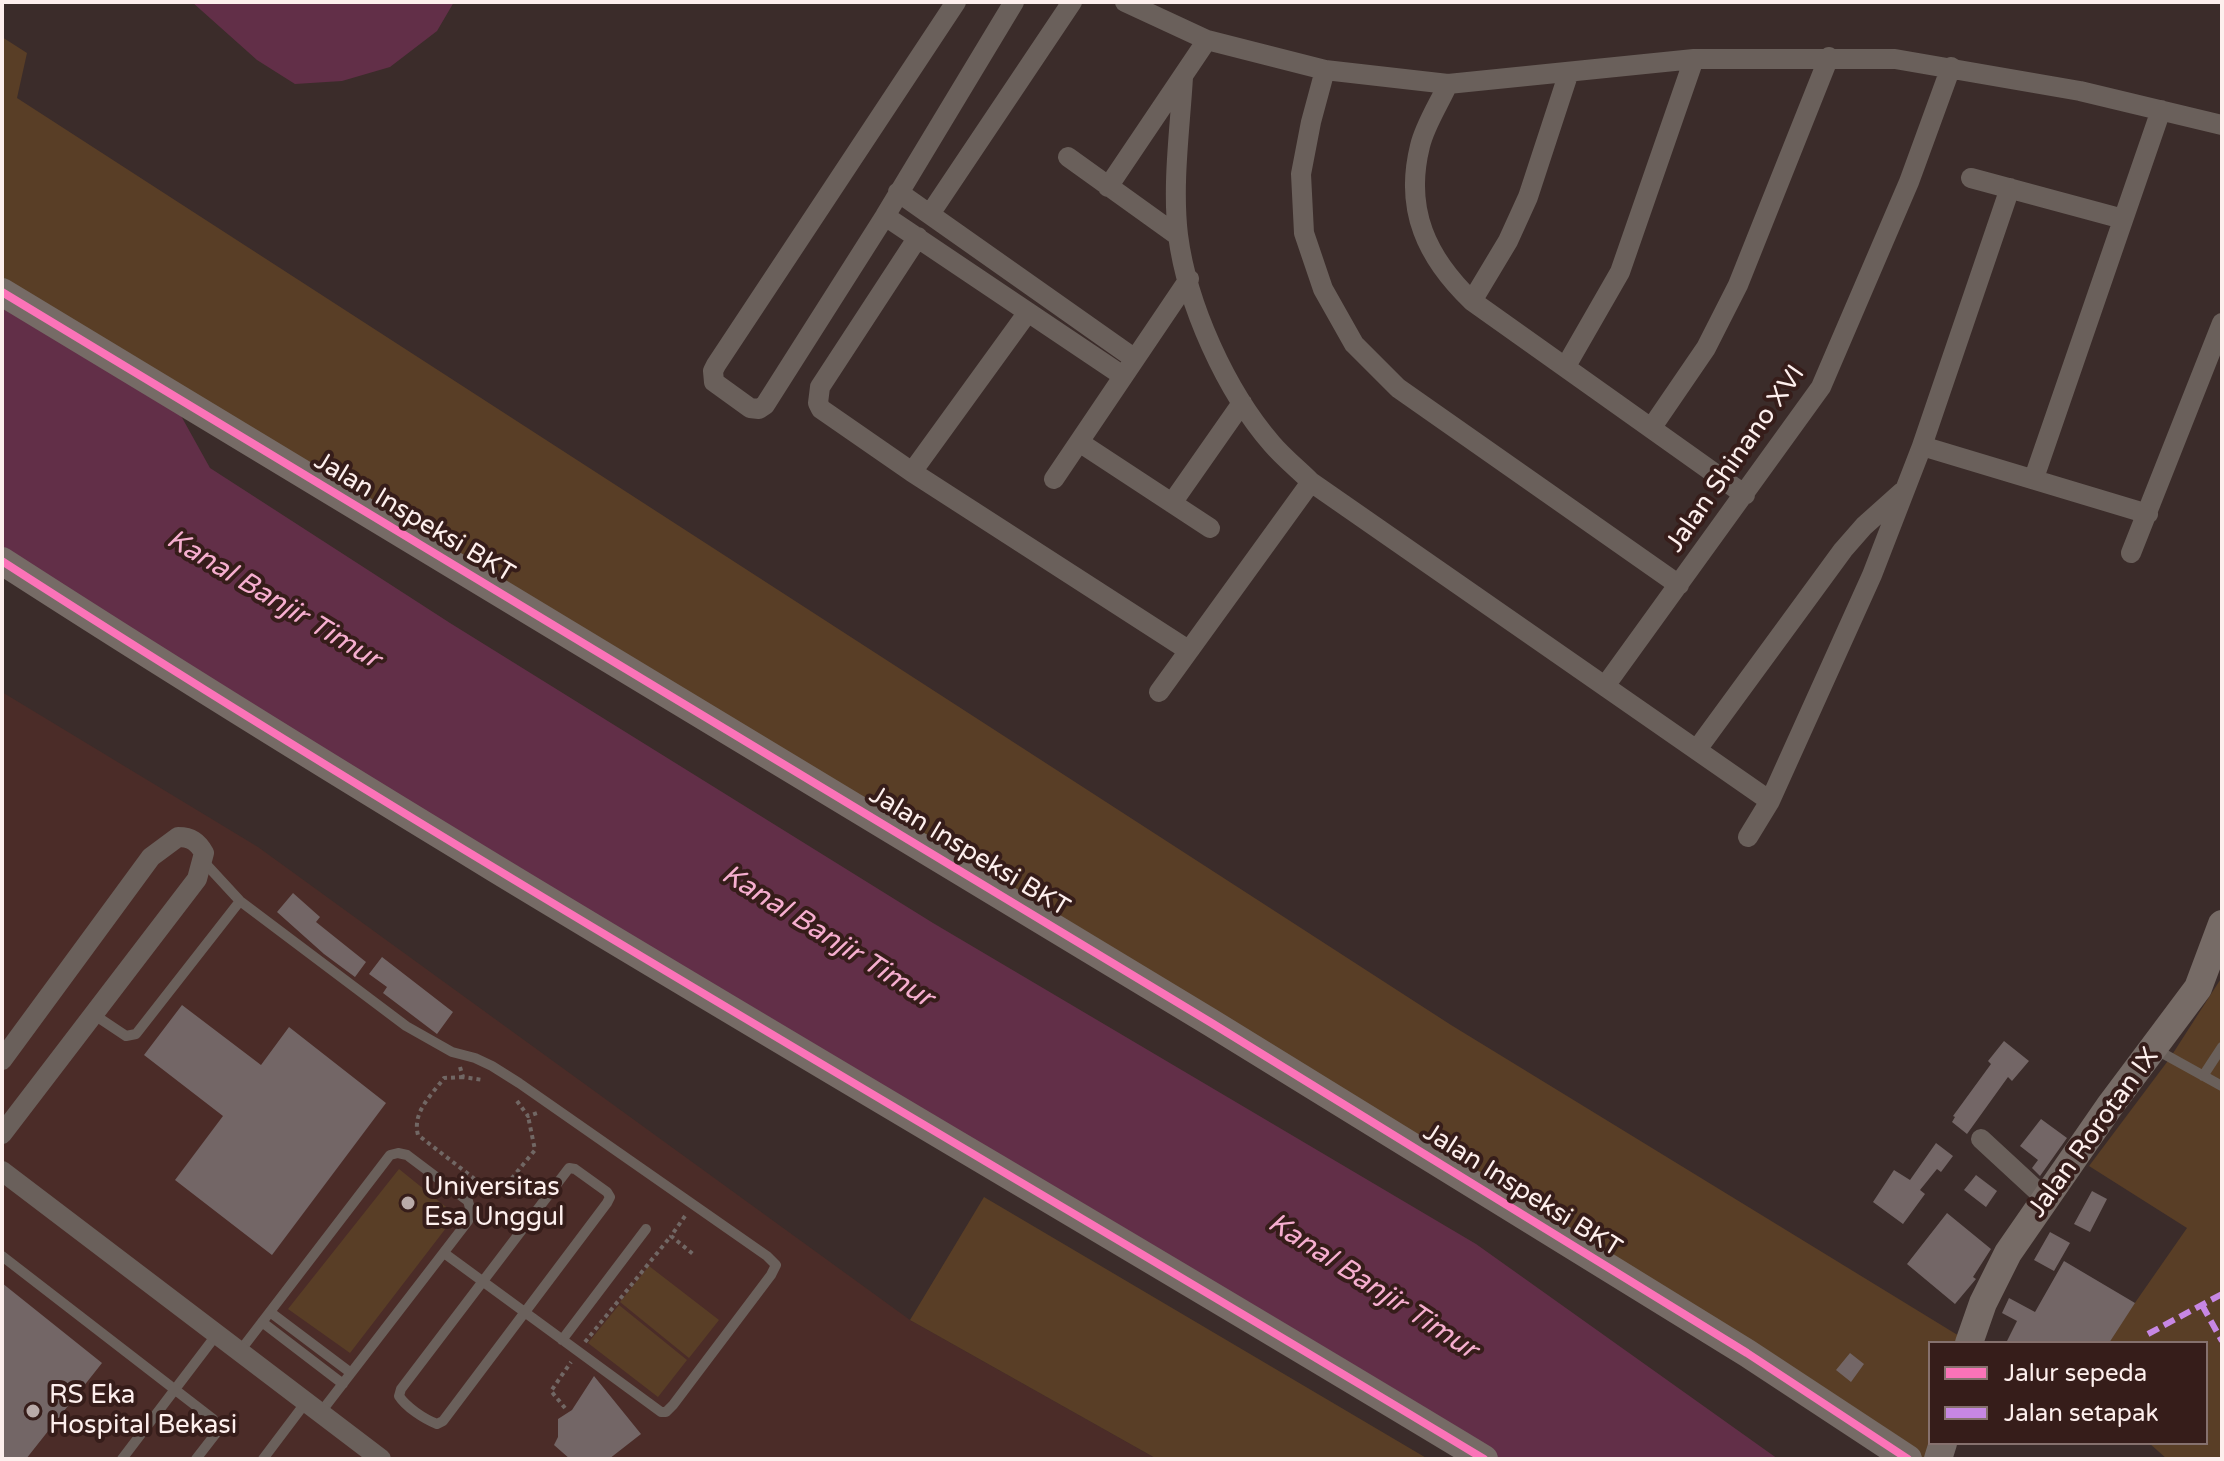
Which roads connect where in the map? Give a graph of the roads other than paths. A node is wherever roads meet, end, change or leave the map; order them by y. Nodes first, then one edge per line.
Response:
1 (956, 2) edge
2 (1014, 2) edge
3 (1072, 2) edge
4 (1125, 2) edge
5 (1207, 40) junction
6 (1829, 57) junction
7 (1694, 59) junction
8 (1951, 67) junction
9 (1325, 70) junction
10 (1569, 72) junction
11 (1183, 77) junction
12 (1448, 84) junction
13 (2161, 110) junction
14 (2222, 125) edge
15 (1068, 157) dead end
16 (1971, 178) dead end
17 (1108, 187) junction
18 (2010, 188) junction
19 (898, 192) junction
20 (885, 216) junction
21 (2123, 219) junction
22 (937, 220) junction
23 (1178, 236) junction
24 (924, 242) junction
25 (1189, 279) junction
26 (2, 292) edge
27 (1472, 301) junction
28 (1028, 312) junction
29 (2222, 323) edge
30 (1566, 366) junction
31 (1129, 367) junction
32 (1242, 403) junction
33 (1652, 427) junction
34 (1079, 442) junction
35 (1922, 446) junction
36 (912, 472) junction
37 (2034, 478) junction
38 (1054, 479) dead end
39 (1311, 482) junction
40 (1905, 490) junction
41 (1745, 495) junction
42 (1172, 503) junction
43 (2148, 514) junction
44 (1210, 528) dead end
45 (2131, 553) dead end
46 (2, 561) edge
47 (1679, 585) junction
48 (1188, 650) junction
49 (1605, 686) junction
50 (1159, 692) dead end
51 (1698, 748) junction
52 (1770, 801) junction
53 (1748, 837) dead end
54 (204, 862) junction
55 (240, 901) junction
56 (2222, 924) edge
57 (93, 1014) junction
58 (2222, 1047) edge
59 (2154, 1048) junction
60 (2, 1060) edge
61 (2203, 1076) junction
62 (2222, 1086) edge
63 (2, 1134) edge
64 (1981, 1139) dead end
65 (2, 1171) edge
66 (2046, 1199) junction
67 (646, 1229) dead end
68 (444, 1253) junction
69 (2, 1256) edge
70 (481, 1280) junction
71 (270, 1312) junction
72 (524, 1312) junction
73 (262, 1322) junction
74 (217, 1334) junction
75 (562, 1340) junction
76 (1970, 1341) edge
77 (240, 1351) junction
78 (351, 1373) junction
79 (343, 1384) junction
80 (175, 1390) junction
81 (314, 1407) junction
82 (122, 1459) edge
83 (196, 1459) edge
84 (263, 1459) edge
85 (381, 1459) edge
86 (1484, 1459) edge
87 (1908, 1459) edge

1 - 20 street
2 - 19 street
3 - 22 street
4 - 5 street
5 - 9 street
5 - 11 street
6 - 7 street
6 - 8 street
6 - 33 street
7 - 10 street
7 - 30 street
8 - 13 street
8 - 41 street, Jalan Shinano XVI
9 - 12 street
9 - 47 street
10 - 12 street
10 - 27 street
11 - 17 street
11 - 23 street
12 - 27 street
13 - 14 street
13 - 21 street
15 - 17 street
16 - 18 street
17 - 23 street
18 - 21 street
18 - 35 street
19 - 20 street
19 - 22 street
20 - 24 street
21 - 37 street
22 - 24 street
22 - 31 street
23 - 25 street
24 - 28 street
24 - 36 street
25 - 31 street
25 - 32 street
26 - 87 street, Jalan Inspeksi BKT
27 - 30 street
28 - 31 street
28 - 36 street
29 - 43 street
30 - 33 street
31 - 34 street
32 - 39 street
32 - 42 street
33 - 41 street
34 - 38 street
34 - 42 street
35 - 37 street
35 - 40 street
36 - 48 street
37 - 43 street
39 - 48 street
39 - 49 street
40 - 51 street
40 - 52 street
41 - 47 street, Jalan Shinano XVI
42 - 44 street
43 - 45 street
46 - 86 street
47 - 49 street, Jalan Shinano XVI
48 - 50 street
49 - 51 street
51 - 52 street
52 - 53 street
54 - 55 lane
54 - 57 street
54 - 60 street
55 - 57 lane
55 - 75 lane
56 - 59 street, Jalan Rorotan IX
57 - 63 street
58 - 61 lane
59 - 61 lane
59 - 66 street, Jalan Rorotan IX
61 - 62 lane
64 - 66 street
65 - 74 street
66 - 76 street, Jalan Rorotan IX
67 - 75 lane
68 - 70 lane
68 - 71 lane
68 - 78 lane
69 - 80 lane
70 - 72 lane
70 - 72 lane
70 - 72 lane
71 - 73 lane
71 - 78 lane
72 - 75 lane
73 - 77 lane
73 - 79 lane
74 - 77 street
74 - 80 lane
77 - 81 street
78 - 79 lane
79 - 81 lane
80 - 82 lane
80 - 83 lane
81 - 84 lane
81 - 85 street

